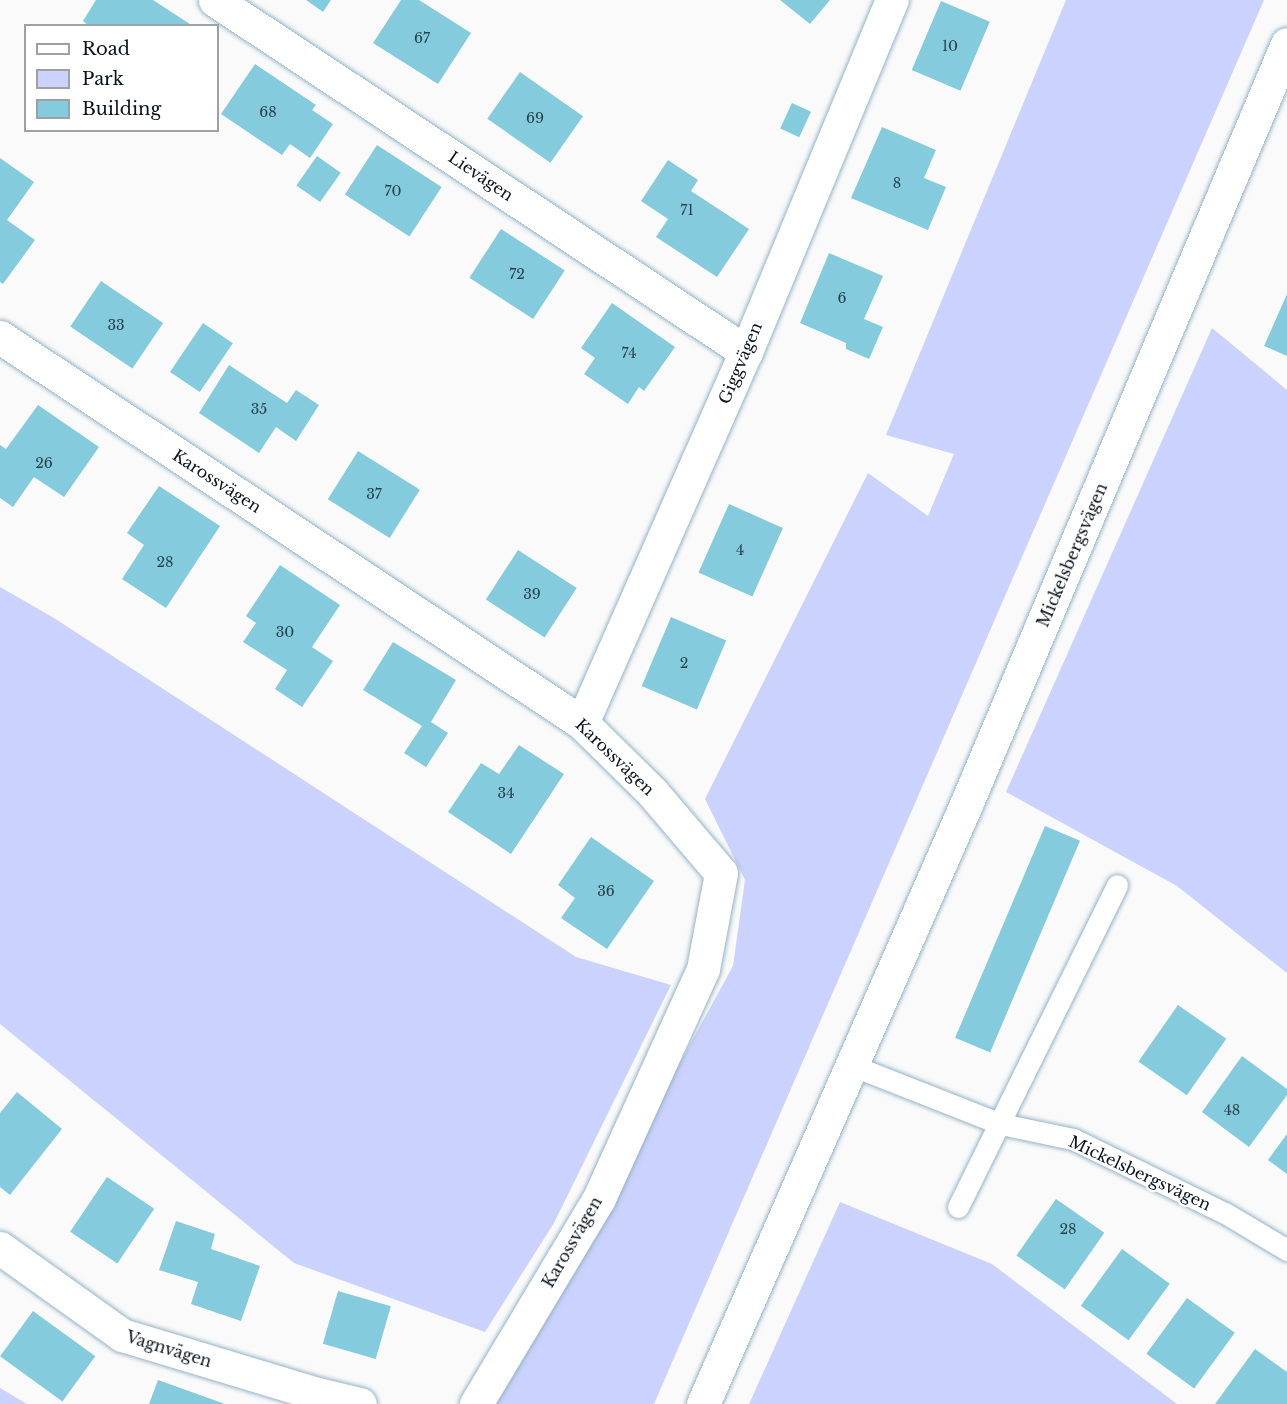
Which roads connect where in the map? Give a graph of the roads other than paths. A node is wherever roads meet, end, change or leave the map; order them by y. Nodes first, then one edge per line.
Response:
1 (215, 0) edge
2 (892, 0) edge
3 (1287, 44) edge
4 (0, 337) edge
5 (746, 352) junction
6 (582, 723) junction
7 (1117, 885) dead end
8 (851, 1065) junction
9 (1001, 1124) junction
10 (958, 1207) dead end
11 (0, 1248) edge
12 (1287, 1250) edge
13 (360, 1404) edge
14 (476, 1404) edge
15 (703, 1404) edge

1 - 5 street, Lievägen
2 - 5 street, Giggvägen
3 - 8 street, Mickelsbergsvägen
4 - 6 street, Karossvägen
5 - 6 street, Giggvägen
6 - 14 street, Karossvägen
7 - 9 lane
8 - 9 lane, Mickelsbergsvägen
8 - 15 street, Mickelsbergsvägen
9 - 10 lane
9 - 12 lane, Mickelsbergsvägen
11 - 13 street, Vagnvägen

